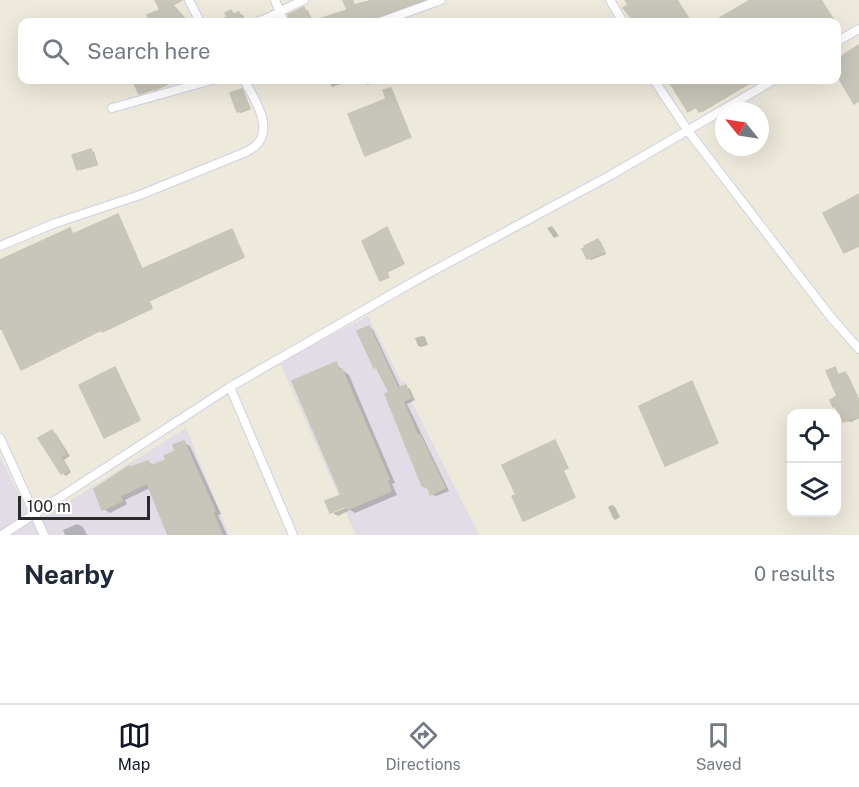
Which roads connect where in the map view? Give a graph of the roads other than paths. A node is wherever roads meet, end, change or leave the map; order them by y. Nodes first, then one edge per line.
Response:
1 (189, 0) edge
2 (274, 0) edge
3 (304, 0) edge
4 (441, 0) edge
5 (610, 0) edge
6 (280, 14) junction
7 (198, 18) edge
8 (269, 18) edge
9 (282, 18) edge
10 (391, 18) edge
11 (620, 18) edge
12 (859, 29) edge
13 (841, 40) edge
14 (198, 84) edge
15 (246, 84) edge
16 (657, 84) edge
17 (767, 84) edge
18 (112, 108) dead end
19 (688, 131) junction
20 (0, 246) edge
21 (859, 349) edge
22 (230, 387) junction
23 (0, 438) edge
24 (36, 514) junction
25 (2, 535) edge
26 (44, 535) edge
27 (293, 535) edge

1 - 7 street
2 - 6 street
3 - 6 street
4 - 10 street
5 - 11 street
6 - 8 street
6 - 9 street
12 - 13 street
14 - 18 street
15 - 20 street
16 - 19 street
17 - 19 street
19 - 21 street
19 - 22 street
22 - 24 street
22 - 27 street
23 - 24 street
24 - 25 street
24 - 26 street

